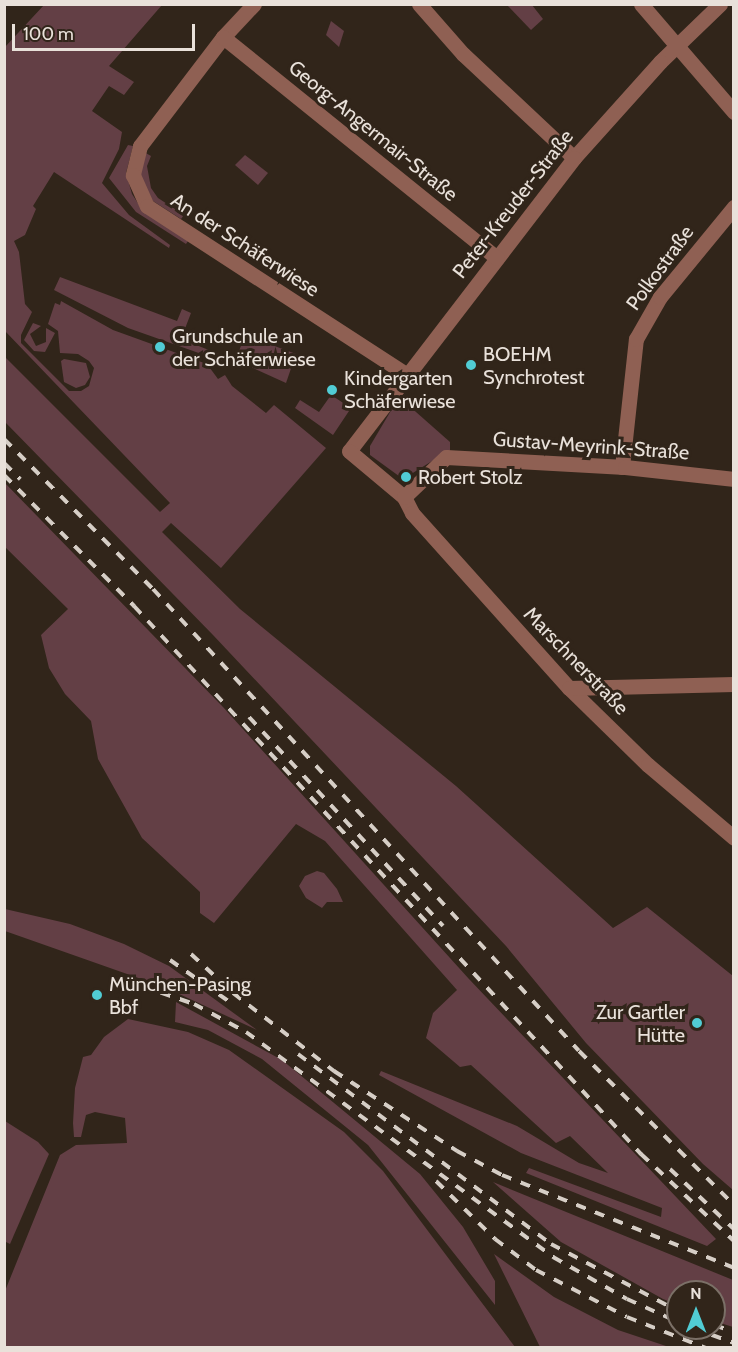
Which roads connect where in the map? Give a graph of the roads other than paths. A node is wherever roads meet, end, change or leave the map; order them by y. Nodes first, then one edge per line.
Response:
1 (254, 4) edge
2 (419, 4) edge
3 (641, 4) edge
4 (720, 4) edge
5 (223, 37) junction
6 (676, 46) junction
7 (734, 112) edge
8 (574, 158) junction
9 (734, 207) edge
10 (497, 258) junction
11 (406, 374) junction
12 (391, 396) joint
13 (622, 467) junction
14 (734, 479) edge
15 (404, 497) junction
16 (734, 684) edge
17 (569, 688) junction
18 (734, 838) edge

1 - 5 street, An der Schäferwiese
2 - 8 street
3 - 6 street
4 - 6 street, Peter-Kreuder-Straße
5 - 10 street, Georg-Angermair-Straße
5 - 11 street, An der Schäferwiese
6 - 7 street
6 - 8 street, Peter-Kreuder-Straße
8 - 10 street, Peter-Kreuder-Straße
9 - 13 street, Polkostraße
10 - 11 street, Peter-Kreuder-Straße
11 - 12 street, Peter-Kreuder-Straße
12 - 15 street, Marschnerstraße
13 - 14 street, Gustav-Meyrink-Straße
13 - 15 street, Gustav-Meyrink-Straße
15 - 17 street, Marschnerstraße
16 - 17 street
17 - 18 street, Marschnerstraße

